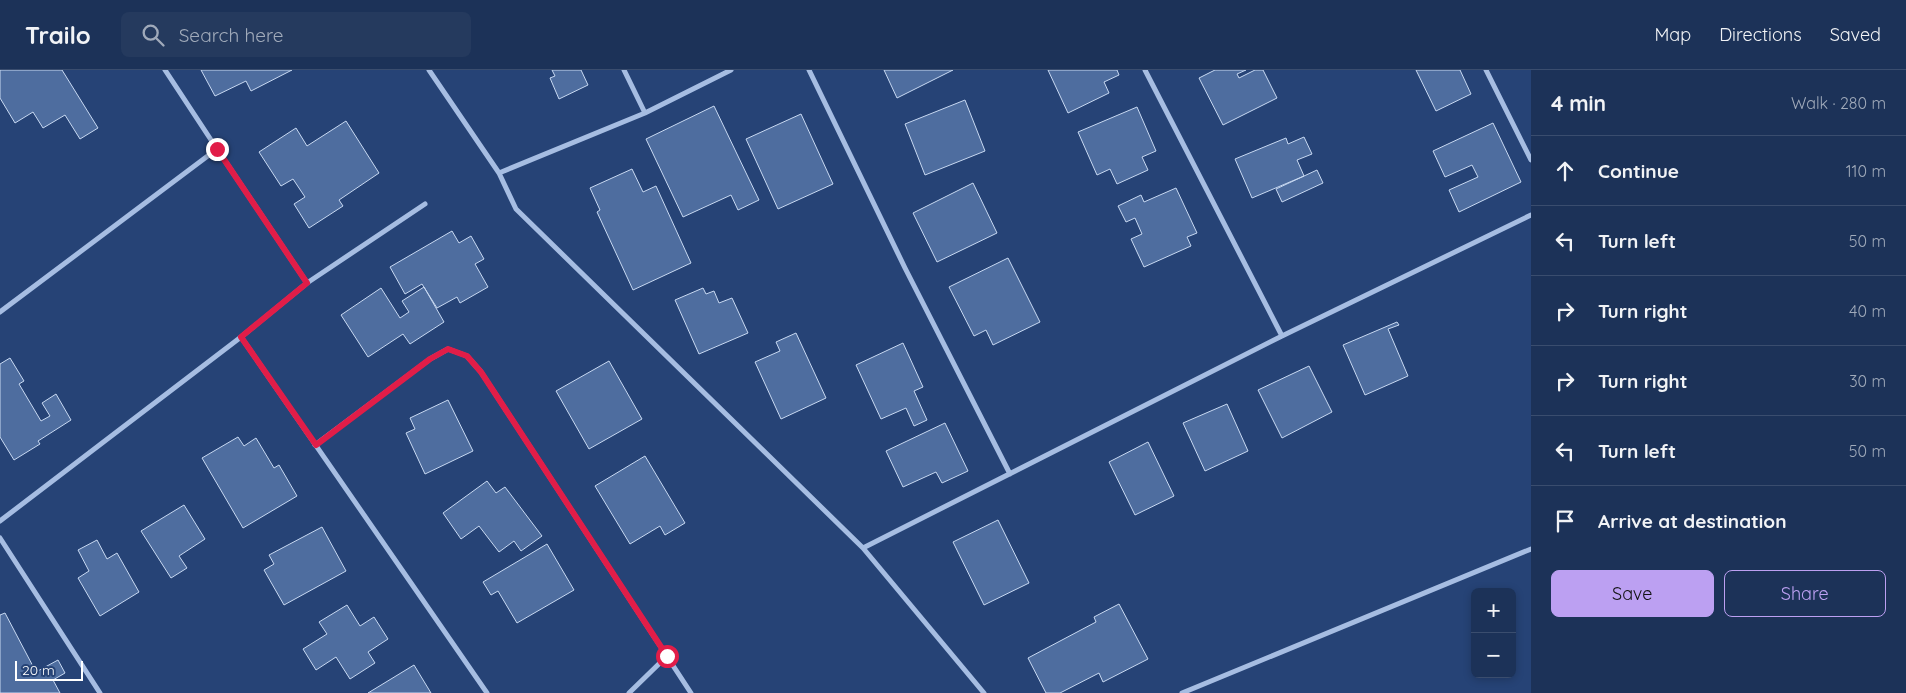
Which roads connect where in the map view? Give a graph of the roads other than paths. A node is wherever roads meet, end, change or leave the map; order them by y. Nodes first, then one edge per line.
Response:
1 (165, 70) edge
2 (429, 70) edge
3 (624, 70) edge
4 (731, 70) edge
5 (809, 70) edge
6 (1145, 70) edge
7 (1486, 70) edge
8 (645, 113) junction
9 (217, 149) junction
10 (1531, 160) edge
11 (499, 173) junction
12 (425, 204) dead end
13 (1531, 215) edge
14 (307, 283) junction
15 (0, 312) edge
16 (1282, 336) junction
17 (241, 337) junction
18 (316, 445) junction
19 (1010, 474) junction
20 (0, 521) edge
21 (0, 538) edge
22 (863, 548) junction
23 (1531, 549) edge
24 (667, 656) junction
25 (100, 693) edge
26 (487, 693) edge
27 (629, 693) edge
28 (691, 693) edge
29 (984, 693) edge
30 (1182, 693) edge

1 - 9 street
2 - 11 street
3 - 8 street
4 - 8 street
5 - 19 street
6 - 16 street
7 - 10 street
8 - 11 street
9 - 14 street
9 - 15 street
11 - 22 street
12 - 14 street
13 - 16 street
14 - 17 street
16 - 19 street
17 - 18 street
17 - 20 street
18 - 24 street
18 - 26 street
19 - 22 street
21 - 25 street
22 - 29 street
23 - 30 street
24 - 27 street
24 - 28 street

